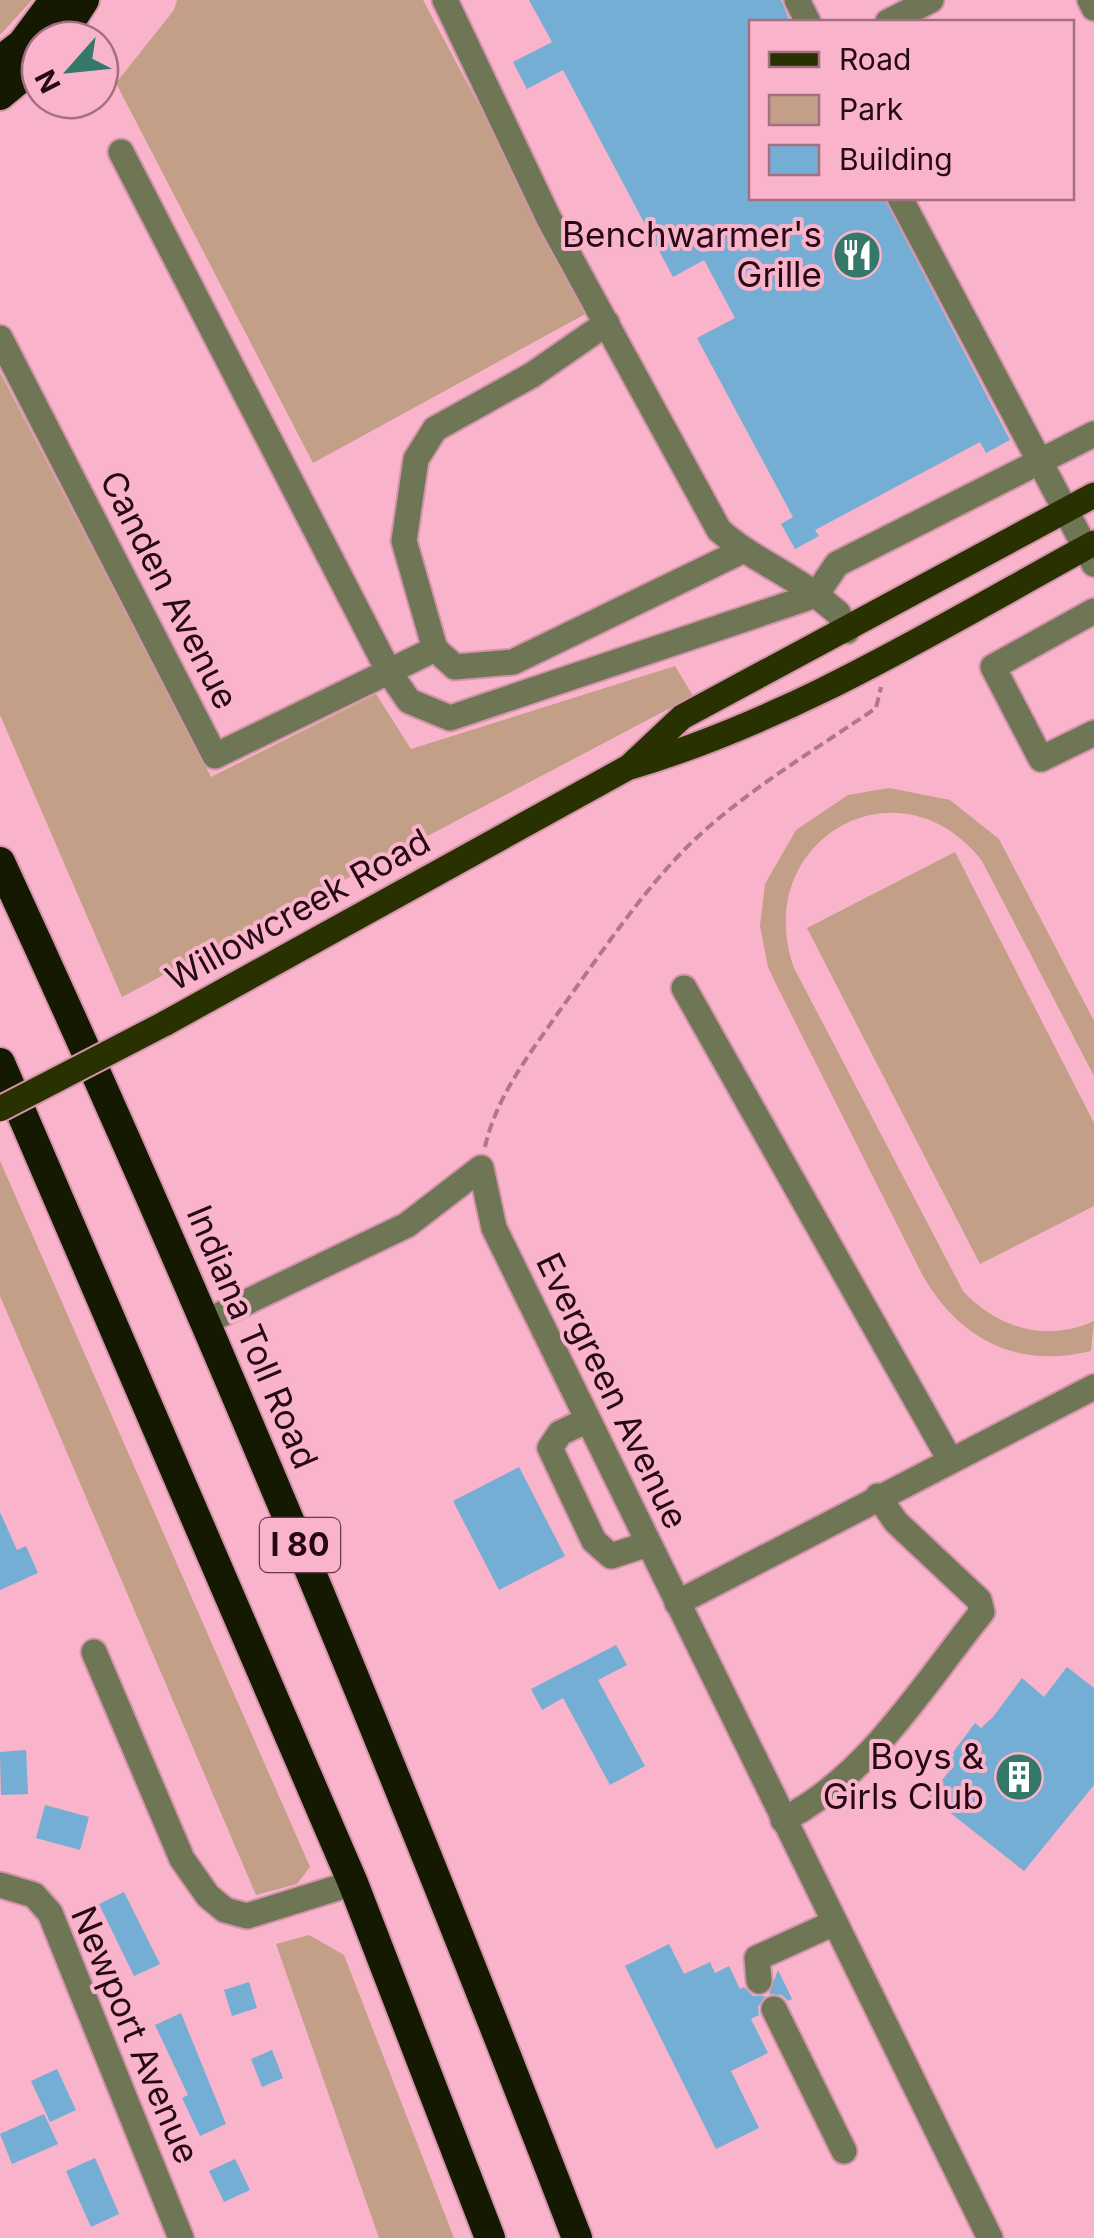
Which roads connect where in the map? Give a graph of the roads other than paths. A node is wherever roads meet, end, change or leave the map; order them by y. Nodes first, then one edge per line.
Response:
1 (55, 0) edge
2 (444, 0) edge
3 (930, 0) edge
4 (1090, 0) edge
5 (1094, 8) edge
6 (892, 20) edge
7 (0, 61) edge
8 (20, 78) edge
9 (0, 95) edge
10 (121, 152) dead end
11 (901, 200) edge
12 (607, 324) junction
13 (0, 338) edge
14 (1094, 434) edge
15 (1038, 463) junction
16 (1094, 495) edge
17 (1064, 510) junction
18 (742, 551) junction
19 (1091, 552) edge
20 (816, 595) junction
21 (1094, 610) edge
22 (847, 632) junction
23 (436, 649) junction
24 (389, 672) junction
25 (1094, 733) edge
26 (627, 768) junction
27 (0, 862) edge
28 (684, 988) dead end
29 (0, 1063) edge
30 (0, 1109) edge
31 (205, 1322) junction
32 (1094, 1387) edge
33 (588, 1420) junction
34 (949, 1458) junction
35 (878, 1496) junction
36 (648, 1544) junction
37 (677, 1603) junction
38 (94, 1652) dead end
39 (783, 1820) junction
40 (353, 1882) junction
41 (0, 1884) edge
42 (834, 1924) junction
43 (760, 1981) dead end
44 (774, 2009) dead end
45 (844, 2151) dead end
46 (181, 2238) edge
47 (490, 2238) edge
48 (577, 2238) edge
49 (990, 2238) edge

1 - 7 highway
2 - 12 street
3 - 6 street
4 - 5 street
8 - 9 highway
10 - 24 street
11 - 15 street
12 - 18 street
12 - 23 street
13 - 24 street, Canden Avenue
14 - 15 street
15 - 17 street
15 - 20 street
16 - 17 main road, Willowcreek Road
17 - 19 street
17 - 22 main road, Willowcreek Road
18 - 20 street
18 - 23 street
19 - 26 main road, Willowcreek Road
20 - 22 street
20 - 24 street
21 - 25 street
22 - 26 main road, Willowcreek Road
23 - 24 street
26 - 30 main road, Willowcreek Road, bridge
27 - 31 highway, Indiana Toll Road / I 80
28 - 34 street
29 - 40 highway, I 80
31 - 33 street, Evergreen Avenue
31 - 48 highway, Indiana Toll Road / I 80
32 - 34 street
33 - 36 street, Evergreen Avenue
33 - 36 street
34 - 35 street
35 - 37 street
35 - 39 street
36 - 37 street, Evergreen Avenue
37 - 39 street, Evergreen Avenue
38 - 40 street
39 - 42 street, Evergreen Avenue
40 - 47 highway, I 80
41 - 46 street, Newport Avenue
42 - 43 street
42 - 49 street, Evergreen Avenue
44 - 45 street

